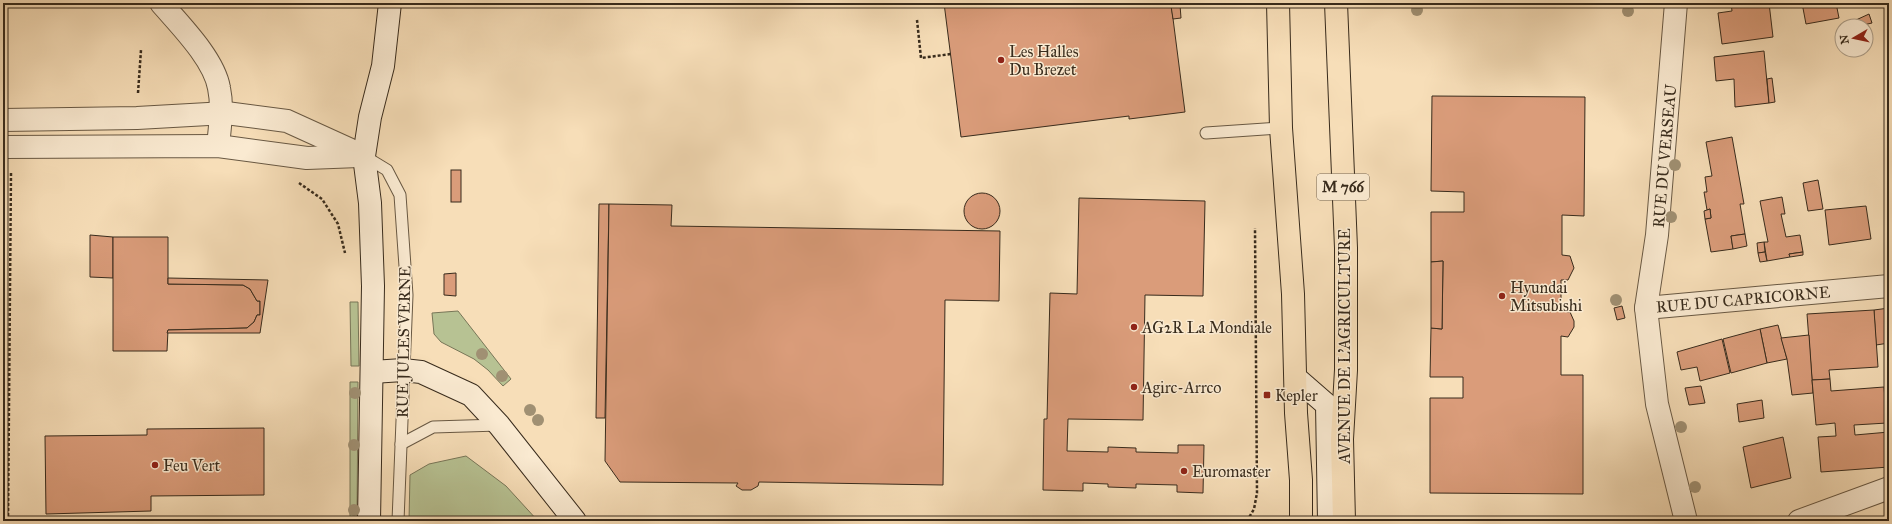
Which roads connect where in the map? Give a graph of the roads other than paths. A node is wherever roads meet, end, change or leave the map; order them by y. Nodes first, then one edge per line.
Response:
1 (161, 3) edge
2 (390, 3) edge
3 (1278, 3) edge
4 (1336, 3) edge
5 (1676, 3) edge
6 (222, 113) junction
7 (3, 120) edge
8 (1281, 128) junction
9 (1206, 133) dead end
10 (218, 146) junction
11 (3, 147) edge
12 (364, 156) junction
13 (1889, 286) edge
14 (1646, 308) junction
15 (403, 370) junction
16 (372, 372) junction
17 (1296, 378) junction
18 (499, 425) junction
19 (401, 444) junction
20 (1889, 488) edge
21 (370, 521) edge
22 (398, 521) edge
23 (575, 521) edge
24 (1301, 521) edge
25 (1329, 521) edge
26 (1344, 521) edge
27 (1686, 521) edge
28 (1799, 521) edge

1 - 6 street
2 - 12 street, RUE JULES VERNE
3 - 8 main road
4 - 26 main road, AVENUE DE L'AGRICULTURE / M 766
5 - 14 street, RUE DU VERSEAU
6 - 7 street
6 - 10 street
6 - 12 street
8 - 9 lane
8 - 17 main road
10 - 11 street
10 - 12 street
12 - 15 lane, RUE JULES VERNE
12 - 16 street, RUE JULES VERNE
13 - 14 street, RUE DU CAPRICORNE
14 - 27 street, RUE DU CAPRICORNE
15 - 16 street
15 - 18 street
15 - 19 lane, RUE JULES VERNE
16 - 21 street, RUE JULES VERNE
17 - 24 main road
17 - 25 street, AVENUE DE L'AGRICULTURE
18 - 19 lane
18 - 23 street
19 - 22 lane, RUE JULES VERNE
20 - 28 street

